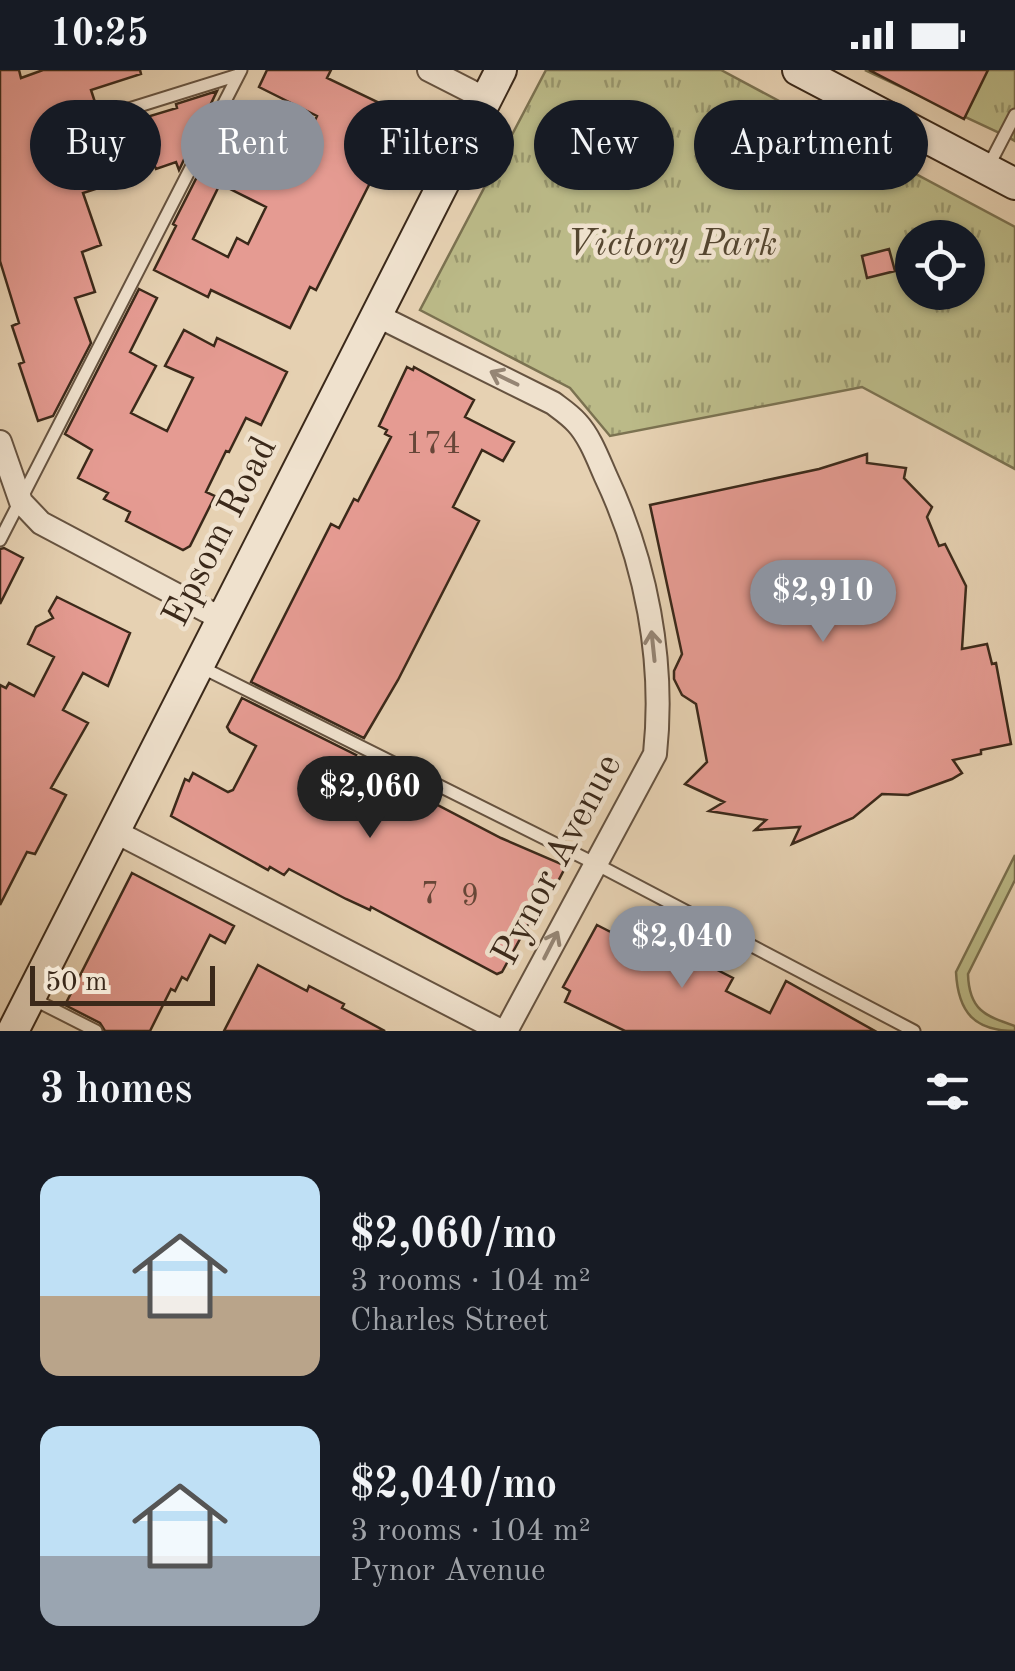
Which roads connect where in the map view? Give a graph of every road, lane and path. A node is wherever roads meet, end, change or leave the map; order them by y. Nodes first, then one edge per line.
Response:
1 (429, 70) edge
2 (501, 70) edge
3 (798, 70) edge
4 (240, 72) edge
5 (486, 99) junction
6 (155, 100) edge
7 (1015, 115) edge
8 (987, 169) junction
9 (1015, 184) edge
10 (376, 315) junction
11 (0, 442) edge
12 (21, 502) junction
13 (0, 539) edge
14 (222, 619) junction
15 (198, 666) junction
16 (114, 831) junction
17 (594, 864) junction
18 (30, 997) junction
19 (12, 1031) edge
20 (96, 1031) edge
21 (504, 1031) edge
22 (914, 1031) edge

1 - 5 street
2 - 5 main road, Epsom Road
3 - 8 main road
4 - 6 lane
4 - 12 lane
5 - 10 main road, Epsom Road
7 - 8 lane
8 - 9 main road
10 - 14 main road, Epsom Road
17 -> 10 street, Pynor Avenue
11 - 12 street
12 - 13 lane
12 - 14 street
14 - 15 main road, Epsom Road
15 - 16 main road, Epsom Road
15 - 17 lane
16 - 18 main road, Epsom Road
16 - 21 street
21 -> 17 street, Pynor Avenue
17 - 22 lane
18 - 19 main road, Epsom Road
18 - 20 lane

